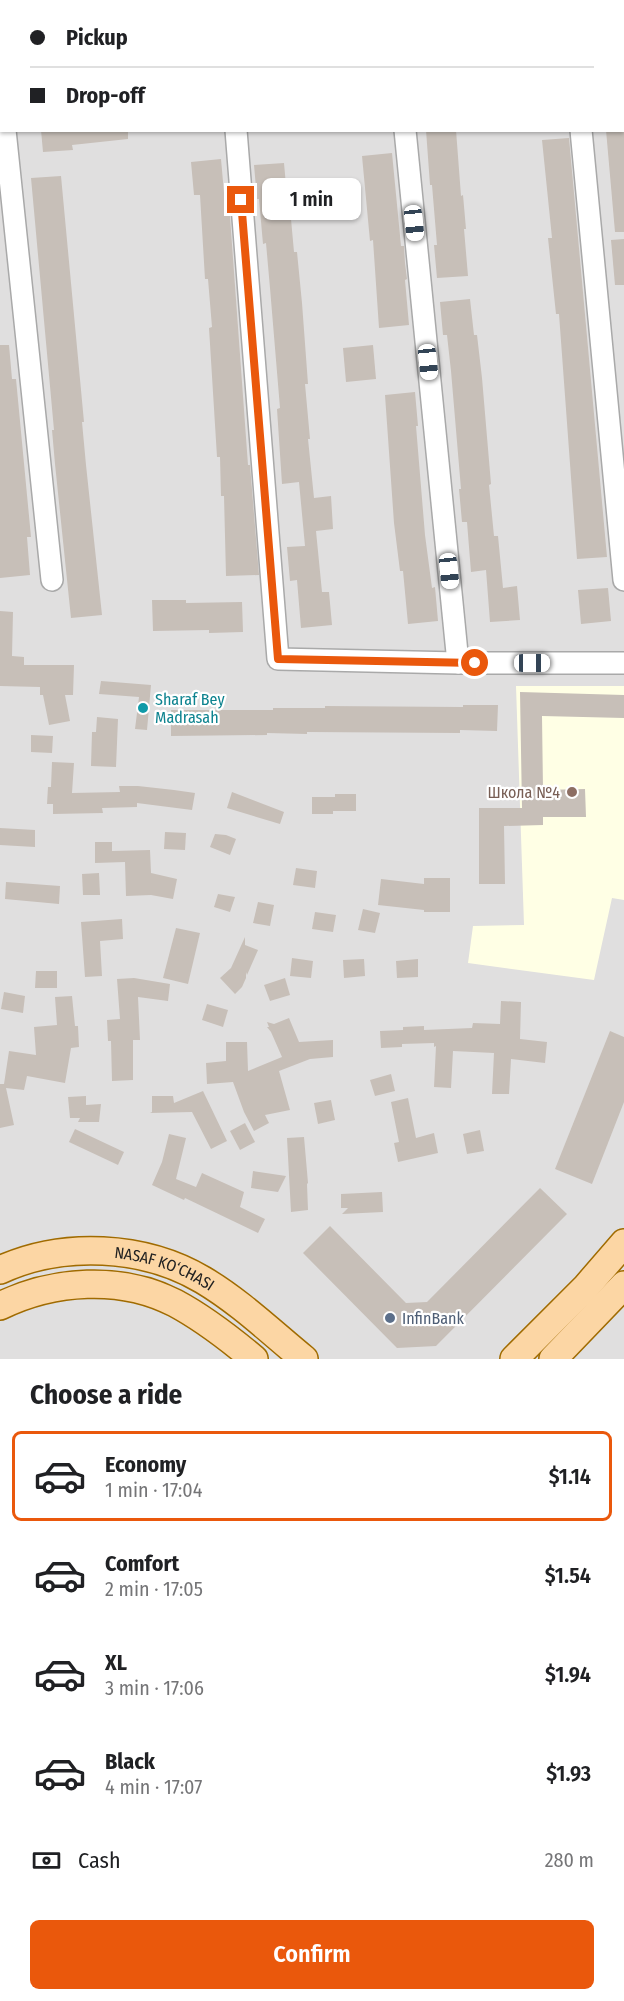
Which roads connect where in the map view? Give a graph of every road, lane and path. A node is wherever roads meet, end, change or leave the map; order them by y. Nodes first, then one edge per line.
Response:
1 (5, 132) edge
2 (236, 132) edge
3 (405, 132) edge
4 (581, 132) edge
5 (52, 580) dead end
6 (624, 580) edge
7 (458, 663) junction
8 (624, 663) edge
9 (624, 1243) edge
10 (0, 1270) edge
11 (624, 1285) edge
12 (0, 1306) edge
13 (254, 1359) edge
14 (304, 1359) edge
15 (514, 1359) edge
16 (553, 1359) edge

1 - 5 street
2 - 7 street
3 - 7 street
4 - 6 street
7 - 8 street
9 - 15 main road
10 - 14 main road, NASAF KO‘CHASI
11 - 16 main road
12 - 13 main road, NASAF KO‘CHASI

